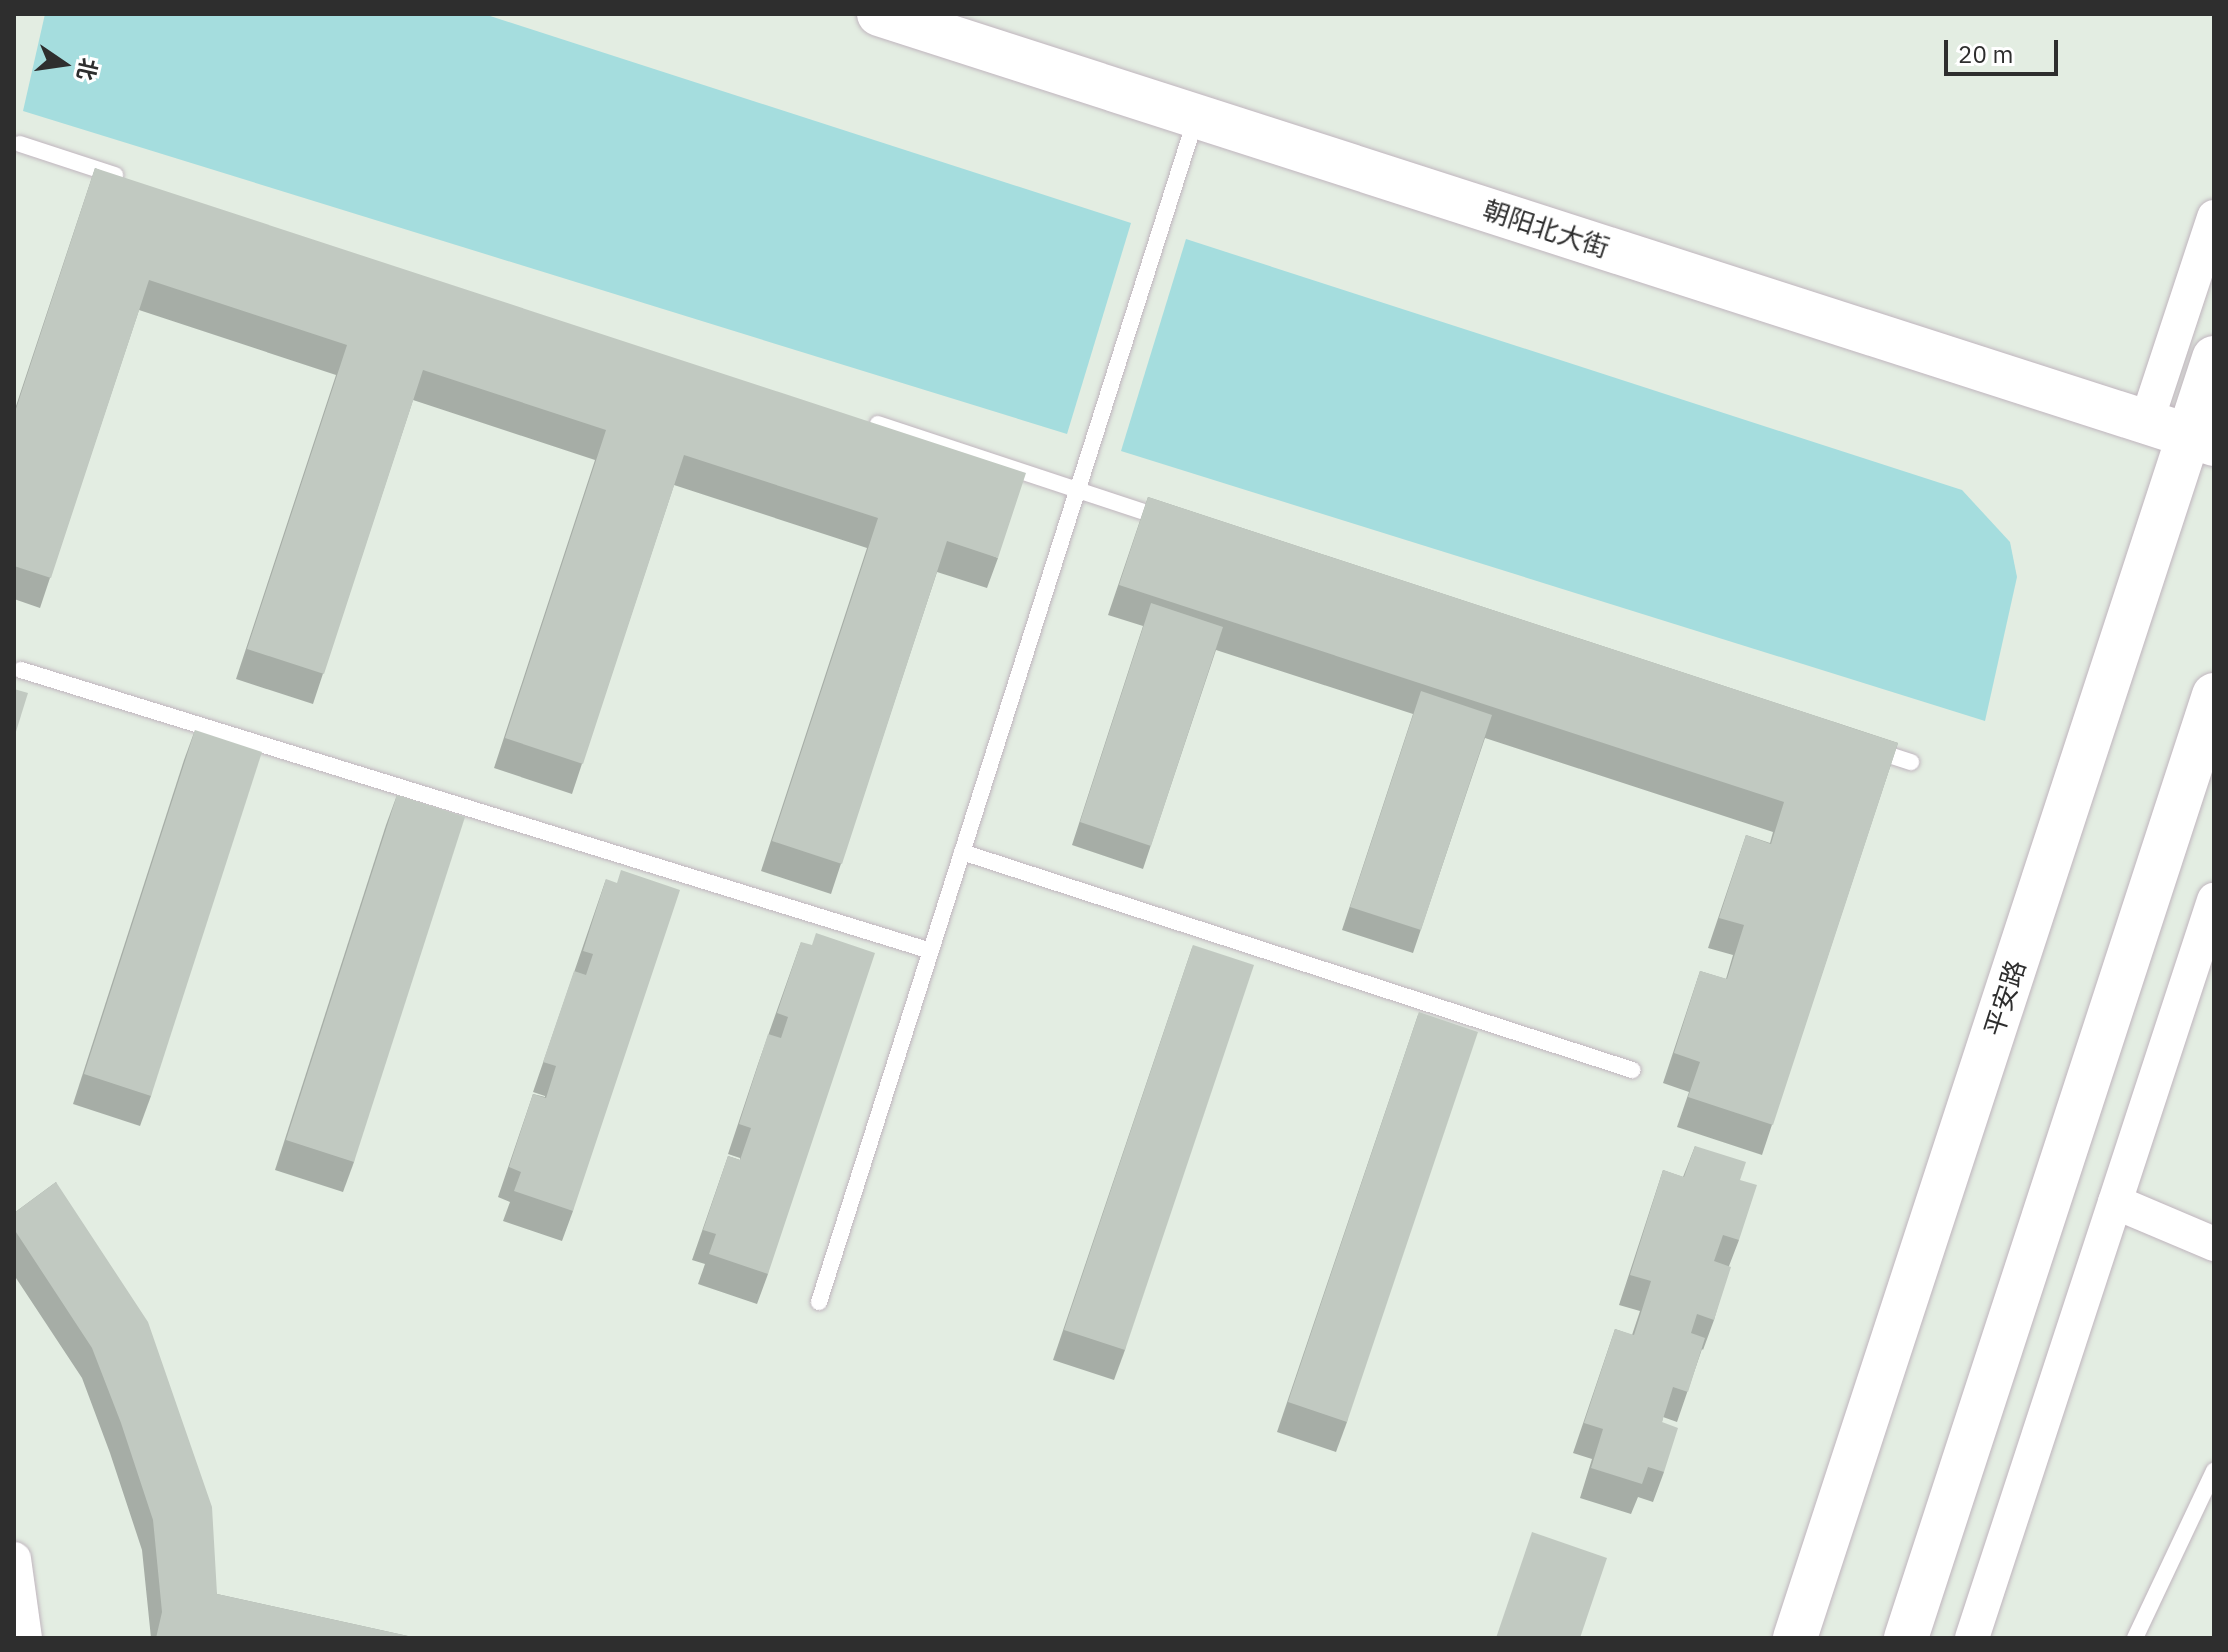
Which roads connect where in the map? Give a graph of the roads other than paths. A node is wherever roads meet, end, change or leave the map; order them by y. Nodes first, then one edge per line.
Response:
1 (879, 14) edge
2 (1197, 116) junction
3 (20, 144) dead end
4 (141, 183) edge
5 (2214, 217) edge
6 (2214, 358) edge
7 (851, 416) edge
8 (2146, 423) junction
9 (2201, 440) edge
10 (1078, 490) junction
11 (1184, 524) edge
12 (21, 670) dead end
13 (2214, 695) edge
14 (1850, 742) edge
15 (1911, 762) dead end
16 (962, 852) junction
17 (2214, 900) edge
18 (931, 951) junction
19 (1632, 1070) dead end
20 (2115, 1202) junction
21 (2214, 1244) edge
22 (819, 1302) dead end
23 (2214, 1471) edge
24 (14, 1559) edge
25 (25, 1638) edge
26 (1795, 1638) edge
27 (1906, 1638) edge
28 (1972, 1638) edge
29 (2135, 1638) edge

1 - 2 main road, 朝阳北大街
2 - 8 main road, 朝阳北大街
2 - 10 lane
3 - 4 lane
5 - 8 street
6 - 9 main road, 平安路
7 - 10 lane
8 - 9 main road, 朝阳北大街
9 - 26 main road, 平安路
10 - 11 lane
10 - 16 lane
12 - 18 lane
13 - 27 main road
14 - 15 lane
16 - 18 lane
16 - 19 lane
17 - 20 street
18 - 22 lane
20 - 21 street
20 - 28 street
23 - 29 lane
24 - 25 street

